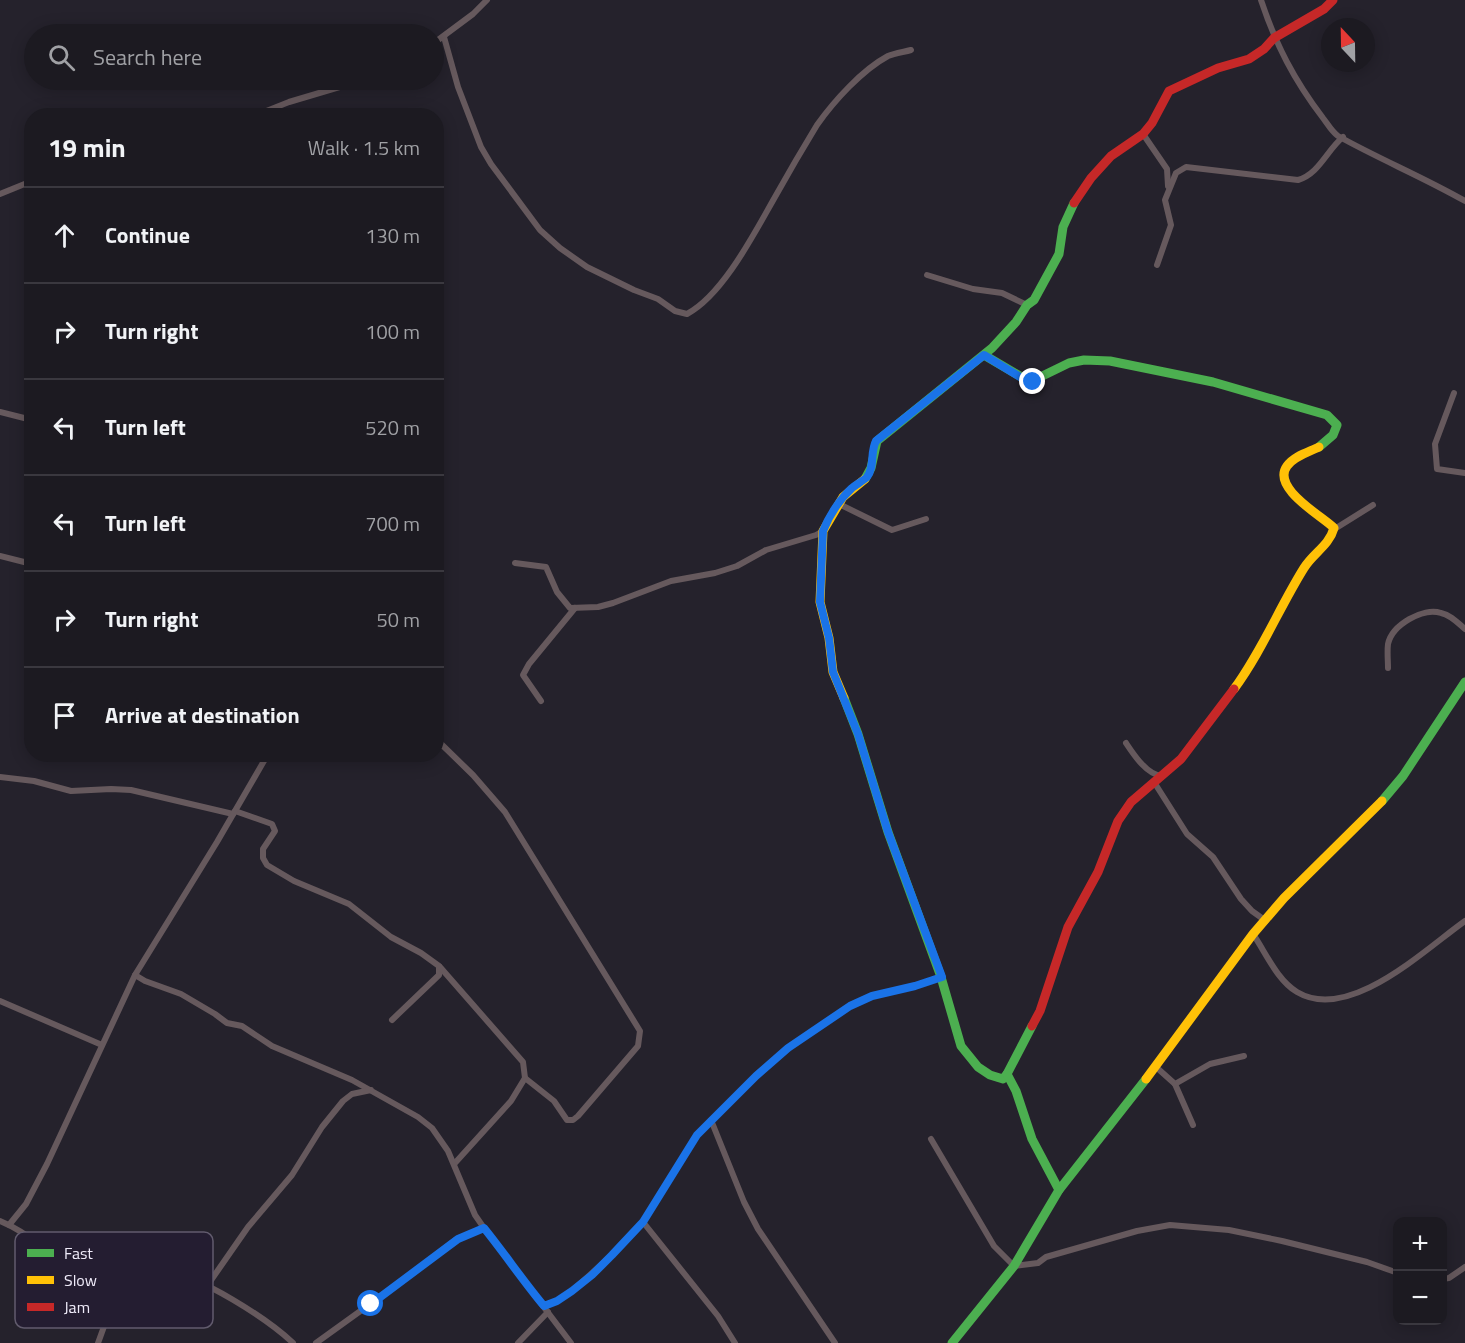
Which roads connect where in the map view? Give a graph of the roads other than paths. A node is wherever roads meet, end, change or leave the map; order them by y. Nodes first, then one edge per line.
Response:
1 (1261, 0) edge
2 (1333, 0) edge
3 (485, 1) edge
4 (444, 37) joint
5 (1274, 38) junction
6 (911, 50) dead end
7 (329, 90) edge
8 (274, 108) edge
9 (1143, 134) junction
10 (1343, 137) junction
11 (24, 184) edge
12 (1168, 190) junction
13 (0, 194) edge
14 (1465, 201) edge
15 (1157, 265) dead end
16 (927, 275) dead end
17 (1027, 305) junction
18 (984, 355) junction
19 (1454, 393) dead end
20 (0, 412) edge
21 (24, 418) edge
22 (1465, 473) edge
23 (839, 504) junction
24 (1373, 505) dead end
25 (926, 519) dead end
26 (1332, 530) junction
27 (823, 531) junction
28 (0, 556) edge
29 (24, 562) edge
30 (515, 563) dead end
31 (575, 608) junction
32 (1465, 629) edge
33 (1388, 668) dead end
34 (1465, 682) edge
35 (541, 701) dead end
36 (1126, 743) dead end
37 (444, 747) edge
38 (263, 762) edge
39 (0, 777) edge
40 (1158, 779) junction
41 (234, 813) junction
42 (1266, 921) junction
43 (1465, 921) edge
44 (1253, 934) junction
45 (439, 966) junction
46 (135, 975) junction
47 (942, 977) junction
48 (0, 1001) edge
49 (392, 1020) dead end
50 (102, 1046) junction
51 (1244, 1056) dead end
52 (1156, 1067) junction
53 (1007, 1074) junction
54 (525, 1078) junction
55 (1175, 1084) junction
56 (372, 1090) junction
57 (711, 1120) junction
58 (1193, 1125) dead end
59 (931, 1139) dead end
60 (455, 1163) junction
61 (1059, 1190) junction
62 (0, 1221) edge
63 (643, 1222) junction
64 (9, 1224) junction
65 (484, 1228) junction
66 (20, 1232) edge
67 (1014, 1266) junction
68 (1465, 1267) edge
69 (1393, 1271) edge
70 (213, 1277) edge
71 (1447, 1278) edge
72 (213, 1289) edge
73 (546, 1309) junction
74 (104, 1328) edge
75 (98, 1343) edge
76 (293, 1343) edge
77 (316, 1343) edge
78 (518, 1343) edge
79 (571, 1343) edge
80 (735, 1343) edge
81 (835, 1343) edge
82 (952, 1343) edge

1 - 5 street
2 - 5 street
3 - 4 street
4 - 6 street
5 - 9 street
5 - 10 street
7 - 8 street
9 - 12 street
9 - 17 street
10 - 12 street
10 - 14 street
11 - 13 street
12 - 15 street
16 - 17 street
17 - 18 street
18 - 23 street
18 - 26 street
19 - 22 street
20 - 21 street
23 - 25 street
23 - 27 street
24 - 26 street
26 - 40 street
27 - 31 street
27 - 47 street
28 - 29 street
30 - 31 street
31 - 35 street
32 - 33 street
34 - 42 street
36 - 40 street
37 - 54 street
38 - 41 street
39 - 41 street
40 - 42 street
40 - 53 street
41 - 45 street
41 - 46 street
42 - 44 street
43 - 44 street
44 - 52 street
45 - 49 street
45 - 54 street
46 - 50 street
46 - 56 street
47 - 53 street
47 - 57 street
48 - 50 street
50 - 64 street
51 - 55 street
52 - 55 street
52 - 61 street
53 - 61 street
54 - 60 street
55 - 58 street
56 - 60 street
56 - 70 street
57 - 63 street
57 - 81 street
59 - 67 street
60 - 65 street
61 - 67 street
62 - 64 street
63 - 73 street
63 - 80 street
64 - 66 street
65 - 73 street
65 - 77 street
67 - 69 street
67 - 82 street
68 - 71 street
72 - 76 street
73 - 78 street
73 - 79 street
74 - 75 street

